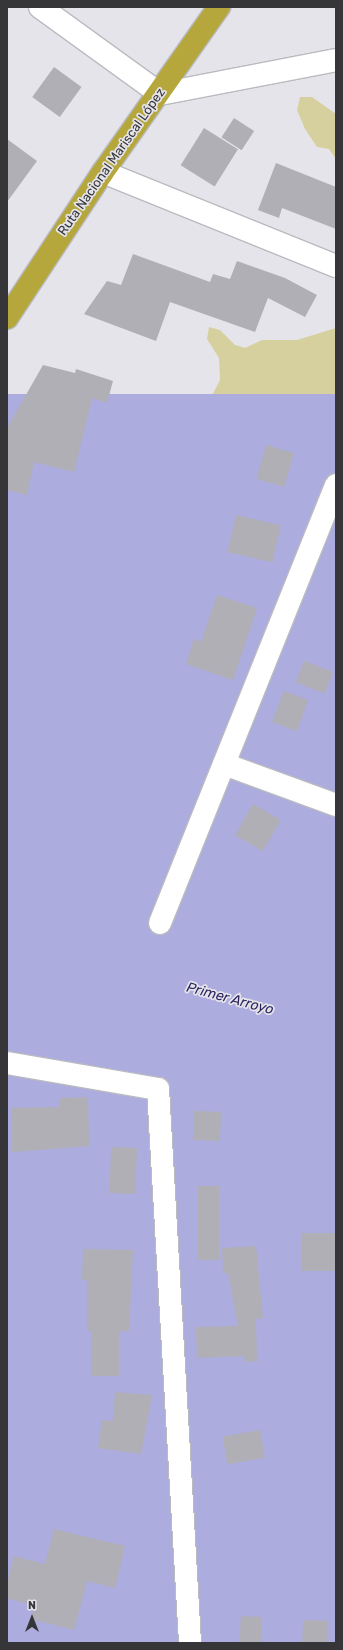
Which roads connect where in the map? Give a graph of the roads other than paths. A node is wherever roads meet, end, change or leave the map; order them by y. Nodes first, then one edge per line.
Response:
1 (40, 7) edge
2 (219, 7) edge
3 (336, 60) edge
4 (160, 94) junction
5 (103, 172) junction
6 (336, 266) edge
7 (7, 318) edge
8 (336, 485) edge
9 (224, 764) junction
10 (336, 805) edge
11 (160, 923) dead end
12 (7, 1063) edge
13 (190, 1643) edge

1 - 4 street
2 - 4 highway, Ruta Nacional Mariscal López
3 - 4 street
4 - 5 highway, Ruta Nacional Mariscal López
5 - 6 street
5 - 7 highway, Ruta Nacional Mariscal López
8 - 9 street
9 - 10 street
9 - 11 street
12 - 13 street

